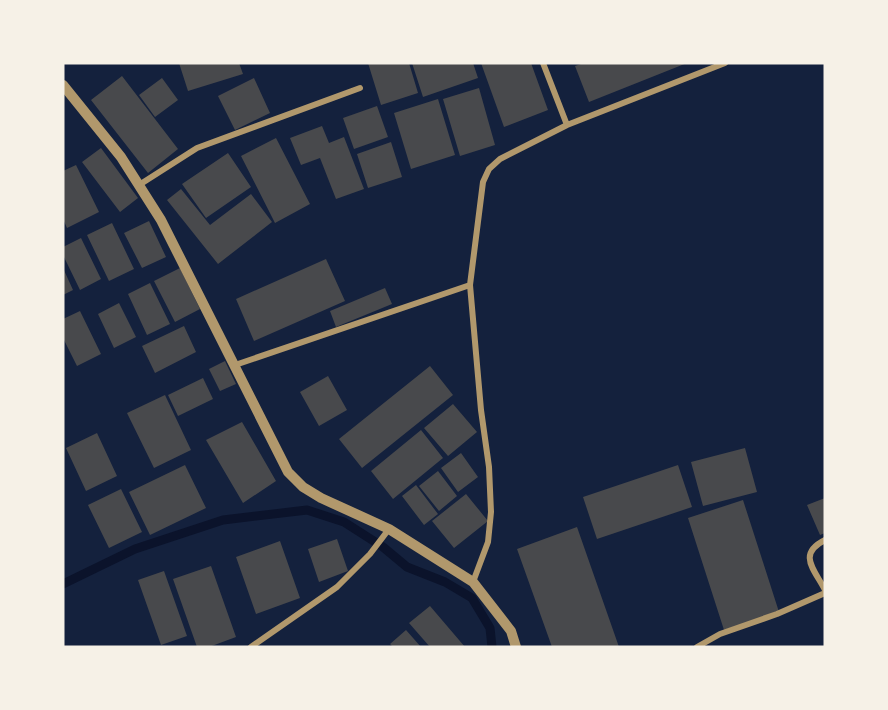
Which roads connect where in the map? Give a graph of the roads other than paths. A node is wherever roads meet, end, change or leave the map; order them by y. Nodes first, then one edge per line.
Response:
1 (543, 63) edge
2 (725, 63) edge
3 (63, 86) edge
4 (360, 88) dead end
5 (567, 125) junction
6 (138, 185) junction
7 (470, 285) junction
8 (235, 365) junction
9 (387, 531) junction
10 (825, 540) edge
11 (473, 582) junction
12 (825, 591) edge
13 (251, 647) edge
14 (516, 647) edge
15 (698, 647) edge

1 - 5 street
2 - 5 street
3 - 6 street
4 - 6 street
5 - 7 street
6 - 8 street
7 - 8 street
7 - 11 street
8 - 9 street
9 - 11 street
9 - 13 street
10 - 12 street
11 - 14 street
12 - 15 street

